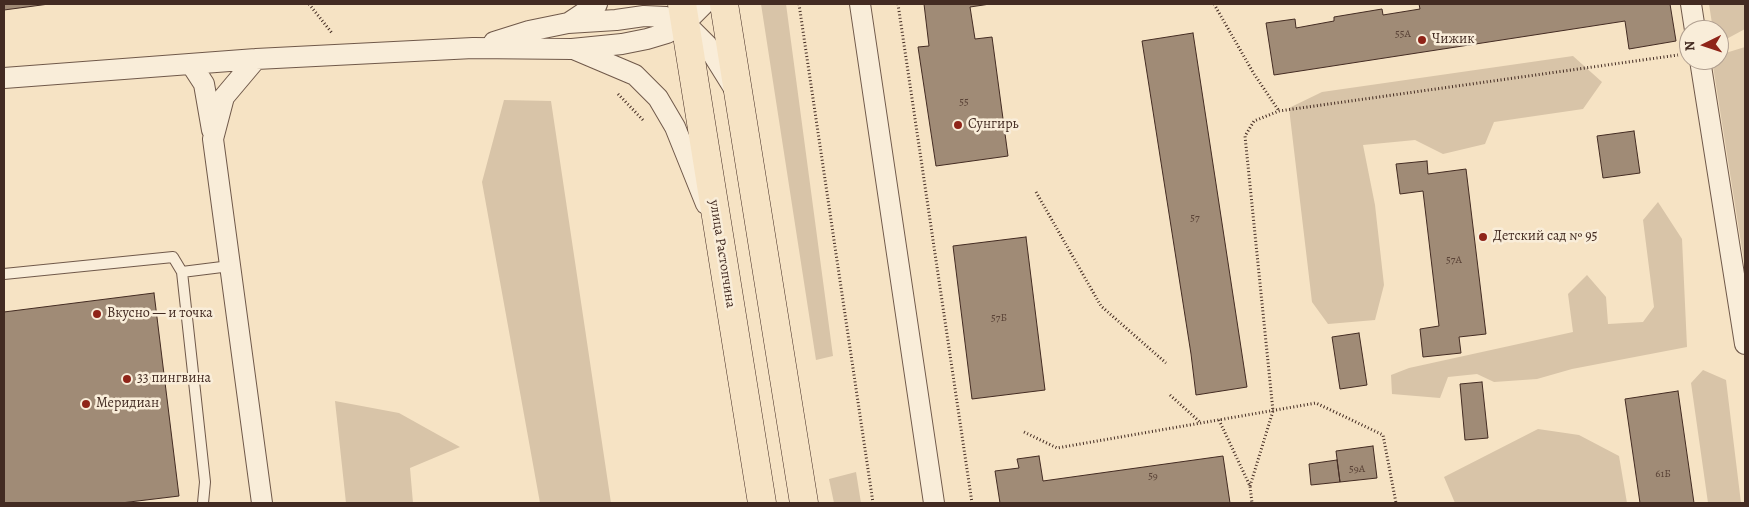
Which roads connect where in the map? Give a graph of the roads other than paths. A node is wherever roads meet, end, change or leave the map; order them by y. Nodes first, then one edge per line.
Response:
1 (597, 4) edge
2 (724, 4) edge
3 (860, 4) edge
4 (1691, 4) edge
5 (690, 10) edge
6 (1693, 20) edge
7 (568, 23) junction
8 (473, 48) junction
9 (572, 49) junction
10 (256, 59) junction
11 (192, 64) junction
12 (1702, 70) edge
13 (4, 78) edge
14 (738, 95) junction
15 (213, 139) junction
16 (719, 237) junction
17 (230, 266) junction
18 (182, 272) junction
19 (4, 274) edge
20 (1745, 344) edge
21 (203, 503) edge
22 (262, 503) edge
23 (762, 503) edge
24 (804, 503) edge
25 (934, 503) edge

1 - 7 street
2 - 14 highway
3 - 25 street
4 - 6 street
5 - 7 street
5 - 9 street
5 - 14 street
5 - 16 highway, улица Растопчина
7 - 8 street
8 - 9 street
8 - 10 street
9 - 16 street
10 - 11 street
10 - 15 street
11 - 13 street
11 - 15 street
12 - 20 street
14 - 24 highway
15 - 17 street
16 - 23 highway, улица Растопчина
17 - 18 lane
17 - 22 street
18 - 19 lane
18 - 21 lane

